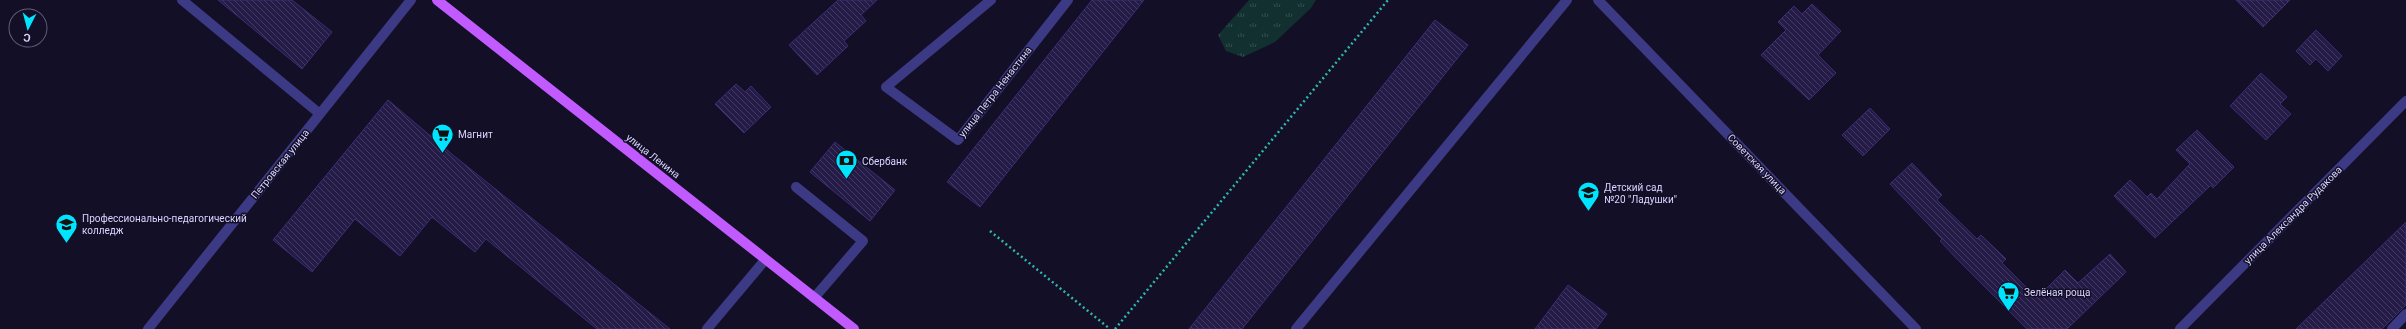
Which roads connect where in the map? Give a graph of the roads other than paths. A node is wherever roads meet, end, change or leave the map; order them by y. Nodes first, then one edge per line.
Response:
1 (182, 0) edge
2 (411, 0) edge
3 (437, 0) edge
4 (991, 0) edge
5 (1068, 0) edge
6 (1567, 0) edge
7 (1598, 0) edge
8 (2406, 101) edge
9 (320, 114) junction
10 (796, 187) dead end
11 (765, 260) junction
12 (814, 298) junction
13 (2406, 314) edge
14 (148, 329) edge
15 (707, 329) edge
16 (854, 329) edge
17 (1296, 329) edge
18 (1916, 329) edge
19 (2180, 329) edge
20 (2392, 329) edge

1 - 9 street
2 - 9 street, Петровская улица
3 - 11 main road, улица Ленина
4 - 5 street, улица Петра Ненастина
6 - 17 street
7 - 18 street, Советская улица
8 - 19 street, улица Александра Рудакова
9 - 14 street, Петровская улица
10 - 12 street
11 - 12 main road, улица Ленина
11 - 15 street
12 - 16 main road, улица Ленина
13 - 20 street

